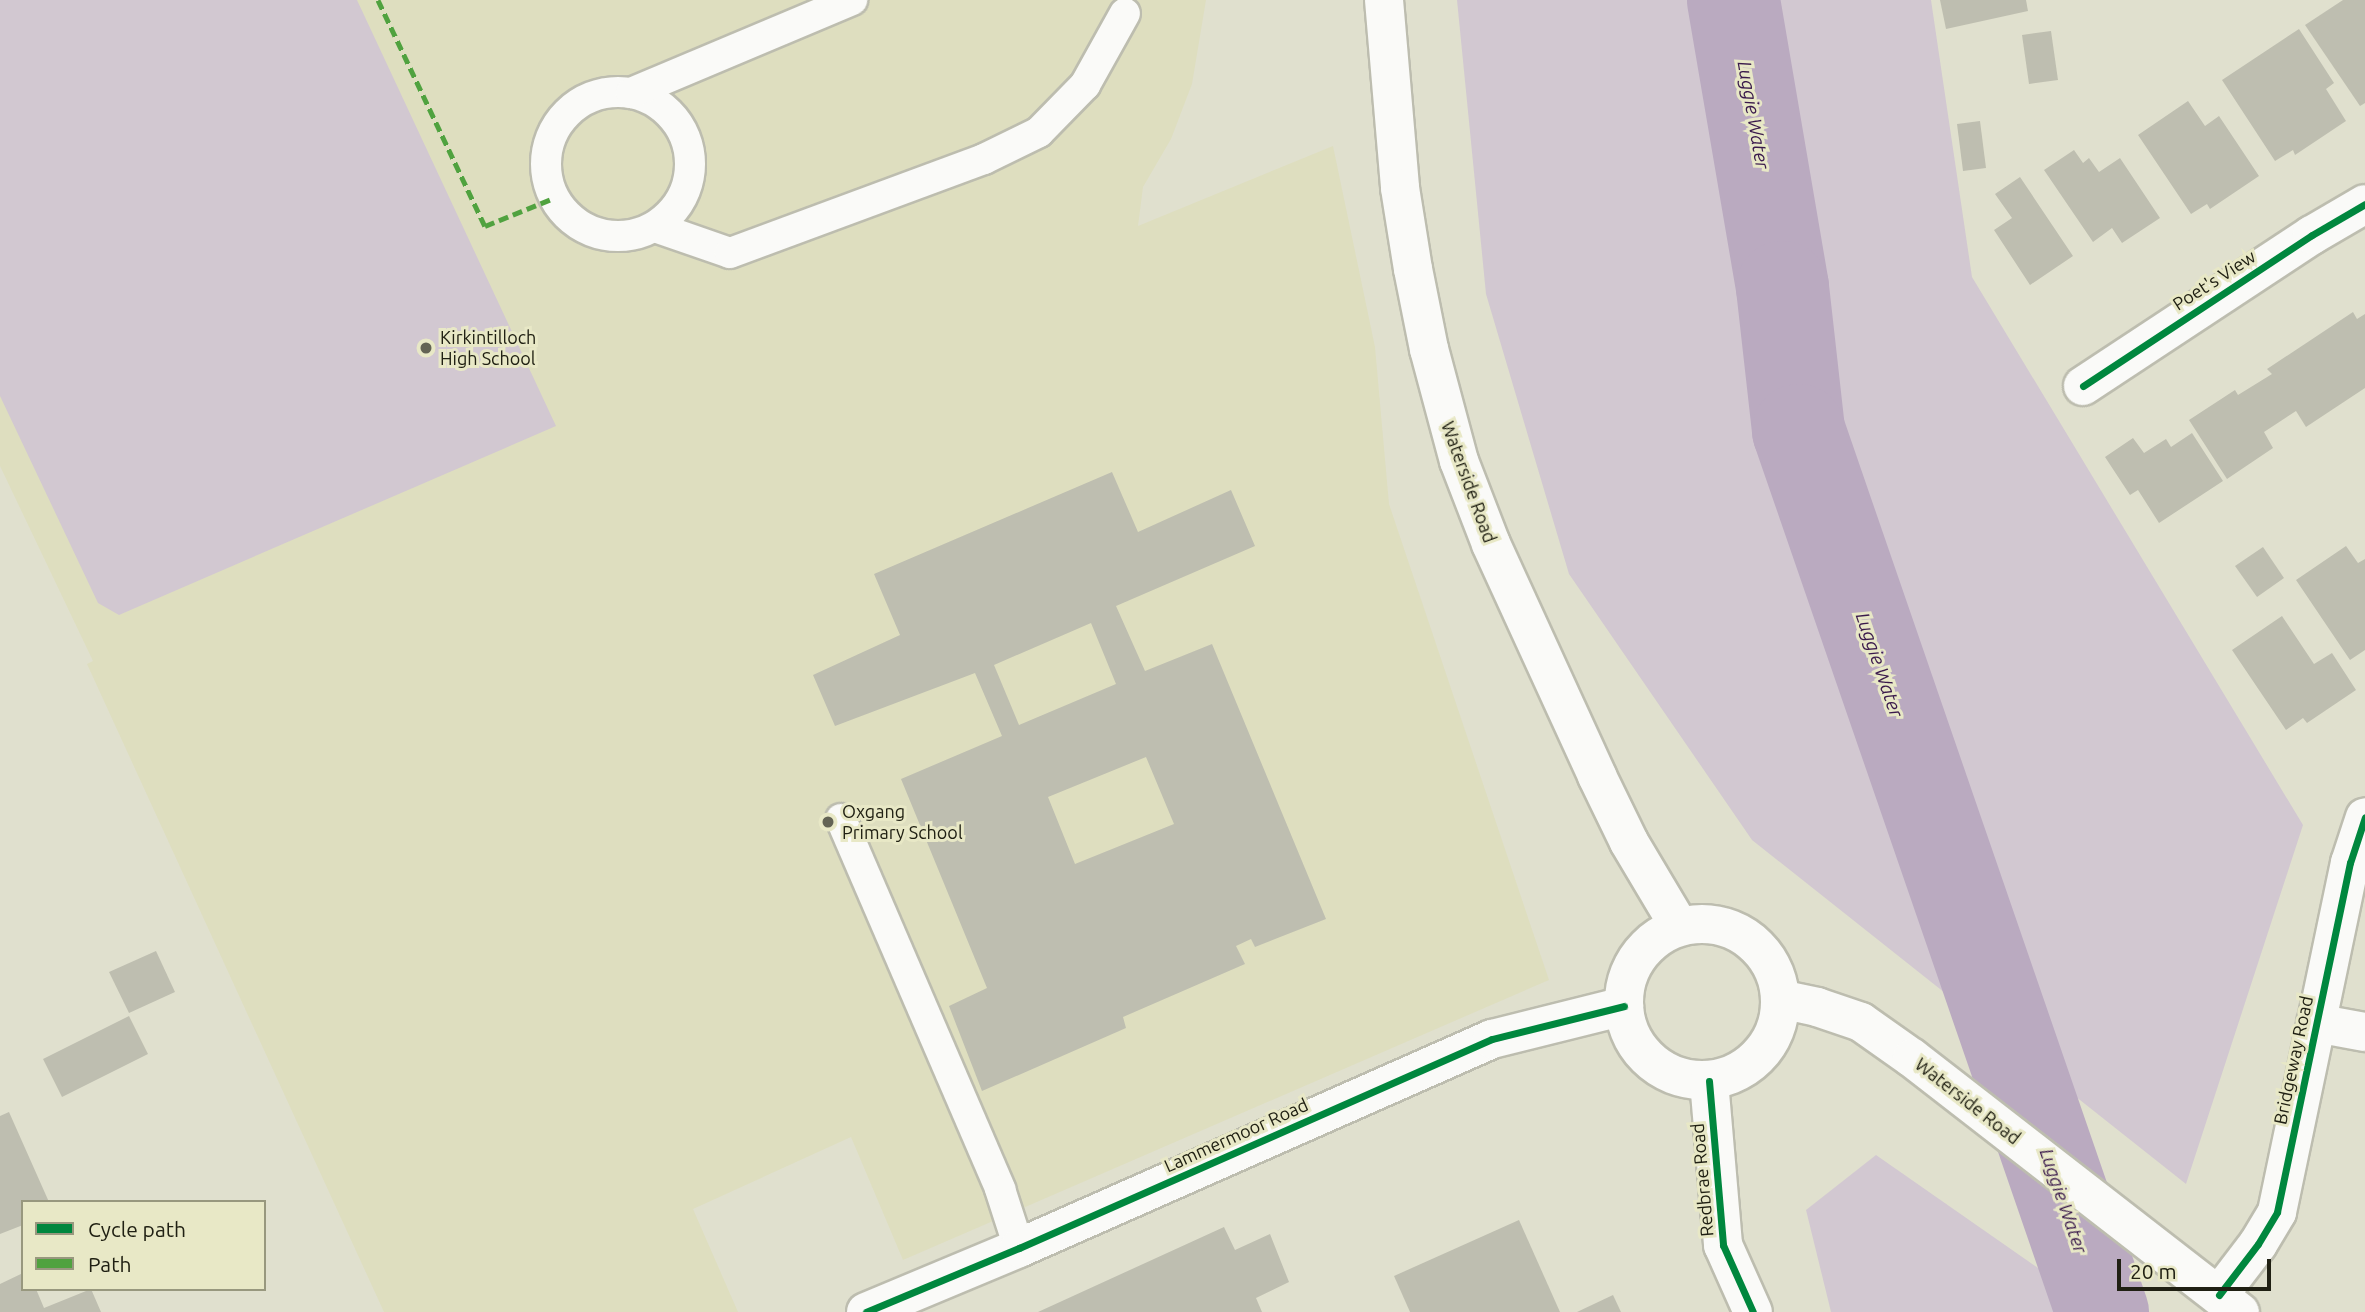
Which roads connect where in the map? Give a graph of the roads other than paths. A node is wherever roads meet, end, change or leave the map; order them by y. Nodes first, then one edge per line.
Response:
1 (852, 0) edge
2 (1384, 0) edge
3 (1125, 13) dead end
4 (631, 93) junction
5 (2365, 204) edge
6 (655, 227) junction
7 (2083, 386) dead end
8 (2365, 817) edge
9 (841, 819) dead end
10 (1679, 926) junction
11 (1780, 999) junction
12 (1624, 1006) junction
13 (2316, 1023) junction
14 (2365, 1032) edge
15 (1710, 1081) junction
16 (1019, 1248) junction
17 (2229, 1304) edge
18 (866, 1312) edge
19 (1753, 1312) edge

1 - 4 lane
2 - 10 main road, Waterside Road
3 - 6 lane
4 - 6 lane
4 - 6 lane
5 - 7 main road, Poet's View
8 - 13 main road, Bridgeway Road
9 - 16 lane
10 - 11 main road
10 - 12 main road
11 - 15 main road
11 - 17 main road, Waterside Road
12 - 15 main road
12 - 16 main road, Lammermoor Road
13 - 14 main road
13 - 17 main road, Bridgeway Road
15 - 19 main road, Redbrae Road
16 - 18 main road, Lammermoor Road

